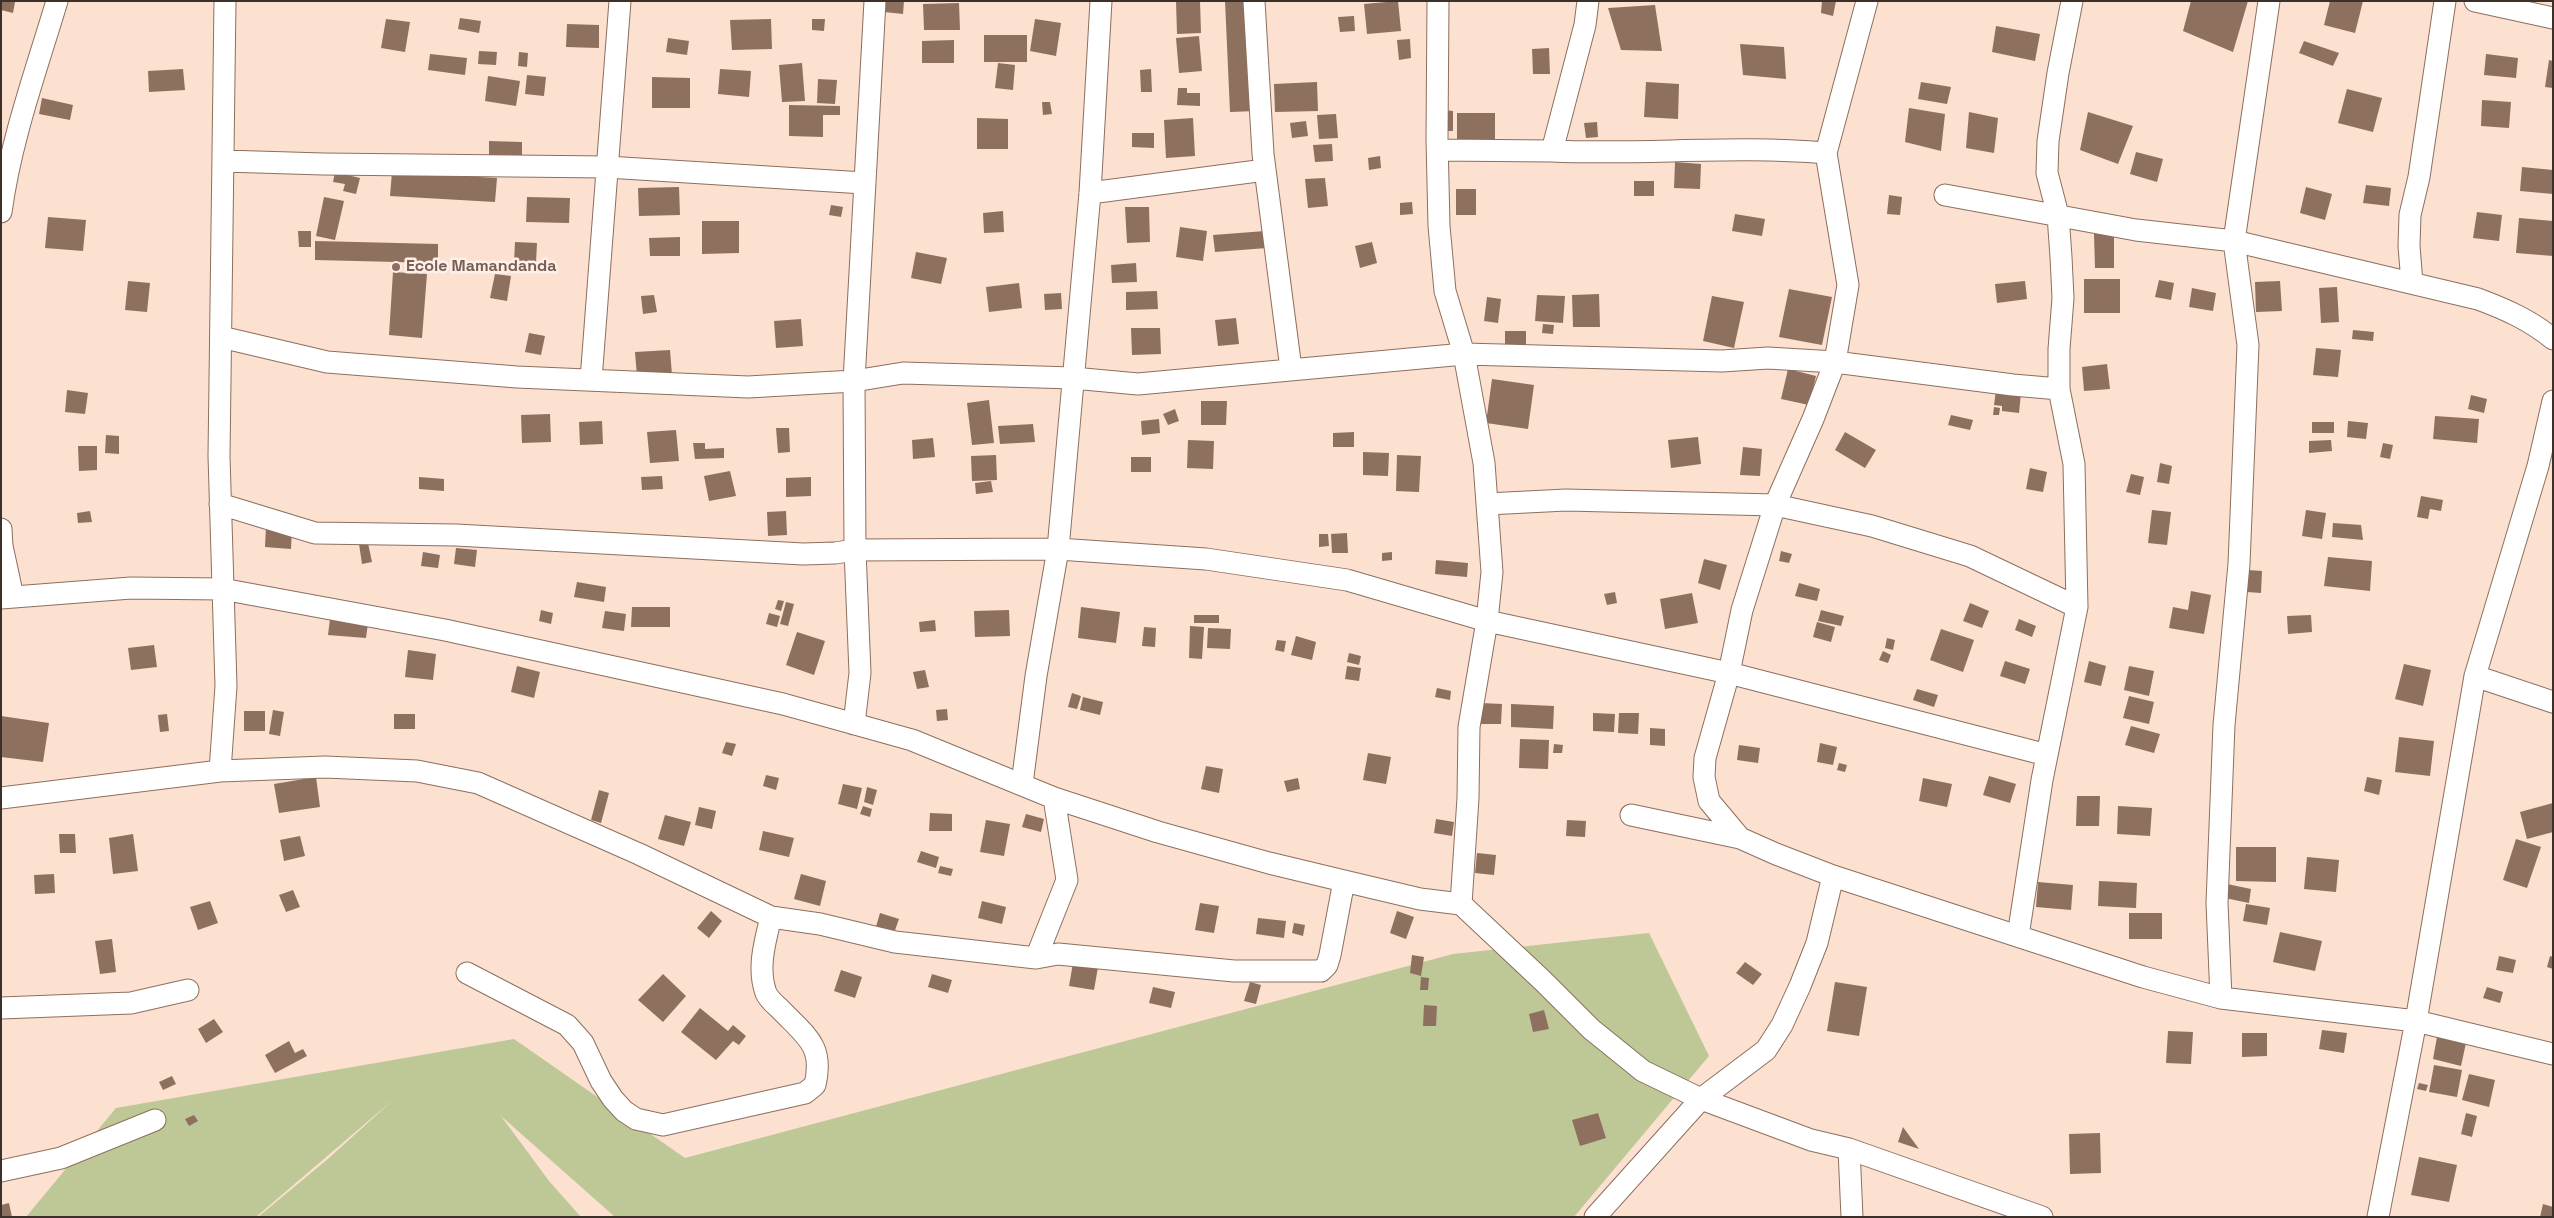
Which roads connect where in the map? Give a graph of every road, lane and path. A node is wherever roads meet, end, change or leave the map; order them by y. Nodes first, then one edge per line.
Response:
1 (57, 1) edge
2 (225, 1) edge
3 (620, 1) edge
4 (875, 1) edge
5 (1101, 1) edge
6 (1254, 1) edge
7 (1438, 1) edge
8 (1588, 1) edge
9 (1867, 1) edge
10 (2072, 1) edge
11 (2269, 1) edge
12 (2445, 1) edge
13 (2475, 1) edge
14 (2553, 18) edge
15 (1438, 150) junction
16 (1552, 151) junction
17 (1826, 153) junction
18 (224, 161) junction
19 (607, 167) junction
20 (1265, 170) junction
21 (864, 183) junction
22 (1090, 193) junction
23 (1945, 195) dead end
24 (1, 212) edge
25 (2058, 215) junction
26 (2234, 241) junction
27 (2412, 283) junction
28 (221, 338) junction
29 (2553, 339) edge
30 (1464, 354) junction
31 (1835, 362) junction
32 (1290, 369) junction
33 (1073, 378) junction
34 (591, 380) junction
35 (854, 381) junction
36 (2059, 389) junction
37 (2553, 401) edge
38 (2546, 467) edge
39 (220, 504) junction
40 (1487, 504) junction
41 (1775, 505) junction
42 (1, 528) edge
43 (1058, 549) junction
44 (856, 550) junction
45 (222, 589) junction
46 (7, 598) edge
47 (2077, 607) junction
48 (1487, 621) junction
49 (1729, 673) junction
50 (2475, 676) junction
51 (2553, 702) edge
52 (854, 724) junction
53 (2047, 755) junction
54 (220, 771) junction
55 (1022, 784) junction
56 (1, 798) edge
57 (1054, 798) junction
58 (1631, 815) dead end
59 (1740, 838) junction
60 (1833, 876) junction
61 (1344, 881) junction
62 (1461, 904) junction
63 (771, 917) junction
64 (2018, 936) junction
65 (1036, 958) junction
66 (467, 973) dead end
67 (188, 990) dead end
68 (2220, 998) junction
69 (1, 1008) edge
70 (2416, 1021) junction
71 (2553, 1054) edge
72 (1701, 1099) junction
73 (155, 1120) dead end
74 (1849, 1149) junction
75 (1, 1171) edge
76 (1607, 1214) edge
77 (1852, 1217) edge
78 (2042, 1217) edge
79 (2378, 1217) edge

1 - 24 street
2 - 18 street
3 - 19 street
4 - 21 street
5 - 22 street
6 - 20 street
7 - 15 street
8 - 16 street
9 - 17 street
10 - 25 street
11 - 26 street
12 - 27 street
13 - 14 street
15 - 16 street
15 - 30 street
16 - 17 street
17 - 31 street
18 - 19 street
18 - 28 street
19 - 21 street
19 - 34 street
20 - 22 street
20 - 32 street
21 - 35 street
22 - 33 street
23 - 25 street
25 - 26 street
25 - 36 street
26 - 27 street
26 - 68 street
27 - 29 street
28 - 34 street
28 - 39 street
30 - 31 street
30 - 32 street
30 - 40 street
31 - 36 street
31 - 41 street
32 - 33 street
33 - 35 street
33 - 43 street
34 - 35 street
35 - 44 street
36 - 47 street
37 - 38 street
38 - 50 street
39 - 44 street
39 - 45 street
40 - 41 street
40 - 48 street
41 - 47 street
41 - 49 street
42 - 46 street
43 - 44 street
43 - 48 street
43 - 55 street
44 - 52 street
45 - 46 street
45 - 52 street
45 - 54 street
47 - 53 street
48 - 49 street
48 - 62 street
49 - 53 street
49 - 59 street
50 - 51 street
50 - 70 street
52 - 55 street
53 - 64 street
54 - 56 street
54 - 63 street
55 - 57 street
57 - 61 street
57 - 65 street
58 - 59 street
59 - 60 street
60 - 64 street
60 - 72 street
61 - 62 street
61 - 65 street
62 - 72 street
63 - 65 street
63 - 66 street
64 - 68 street
67 - 69 street
68 - 70 street
70 - 71 street
70 - 79 street
72 - 74 street
72 - 76 street
73 - 75 street
74 - 77 street
74 - 78 street

